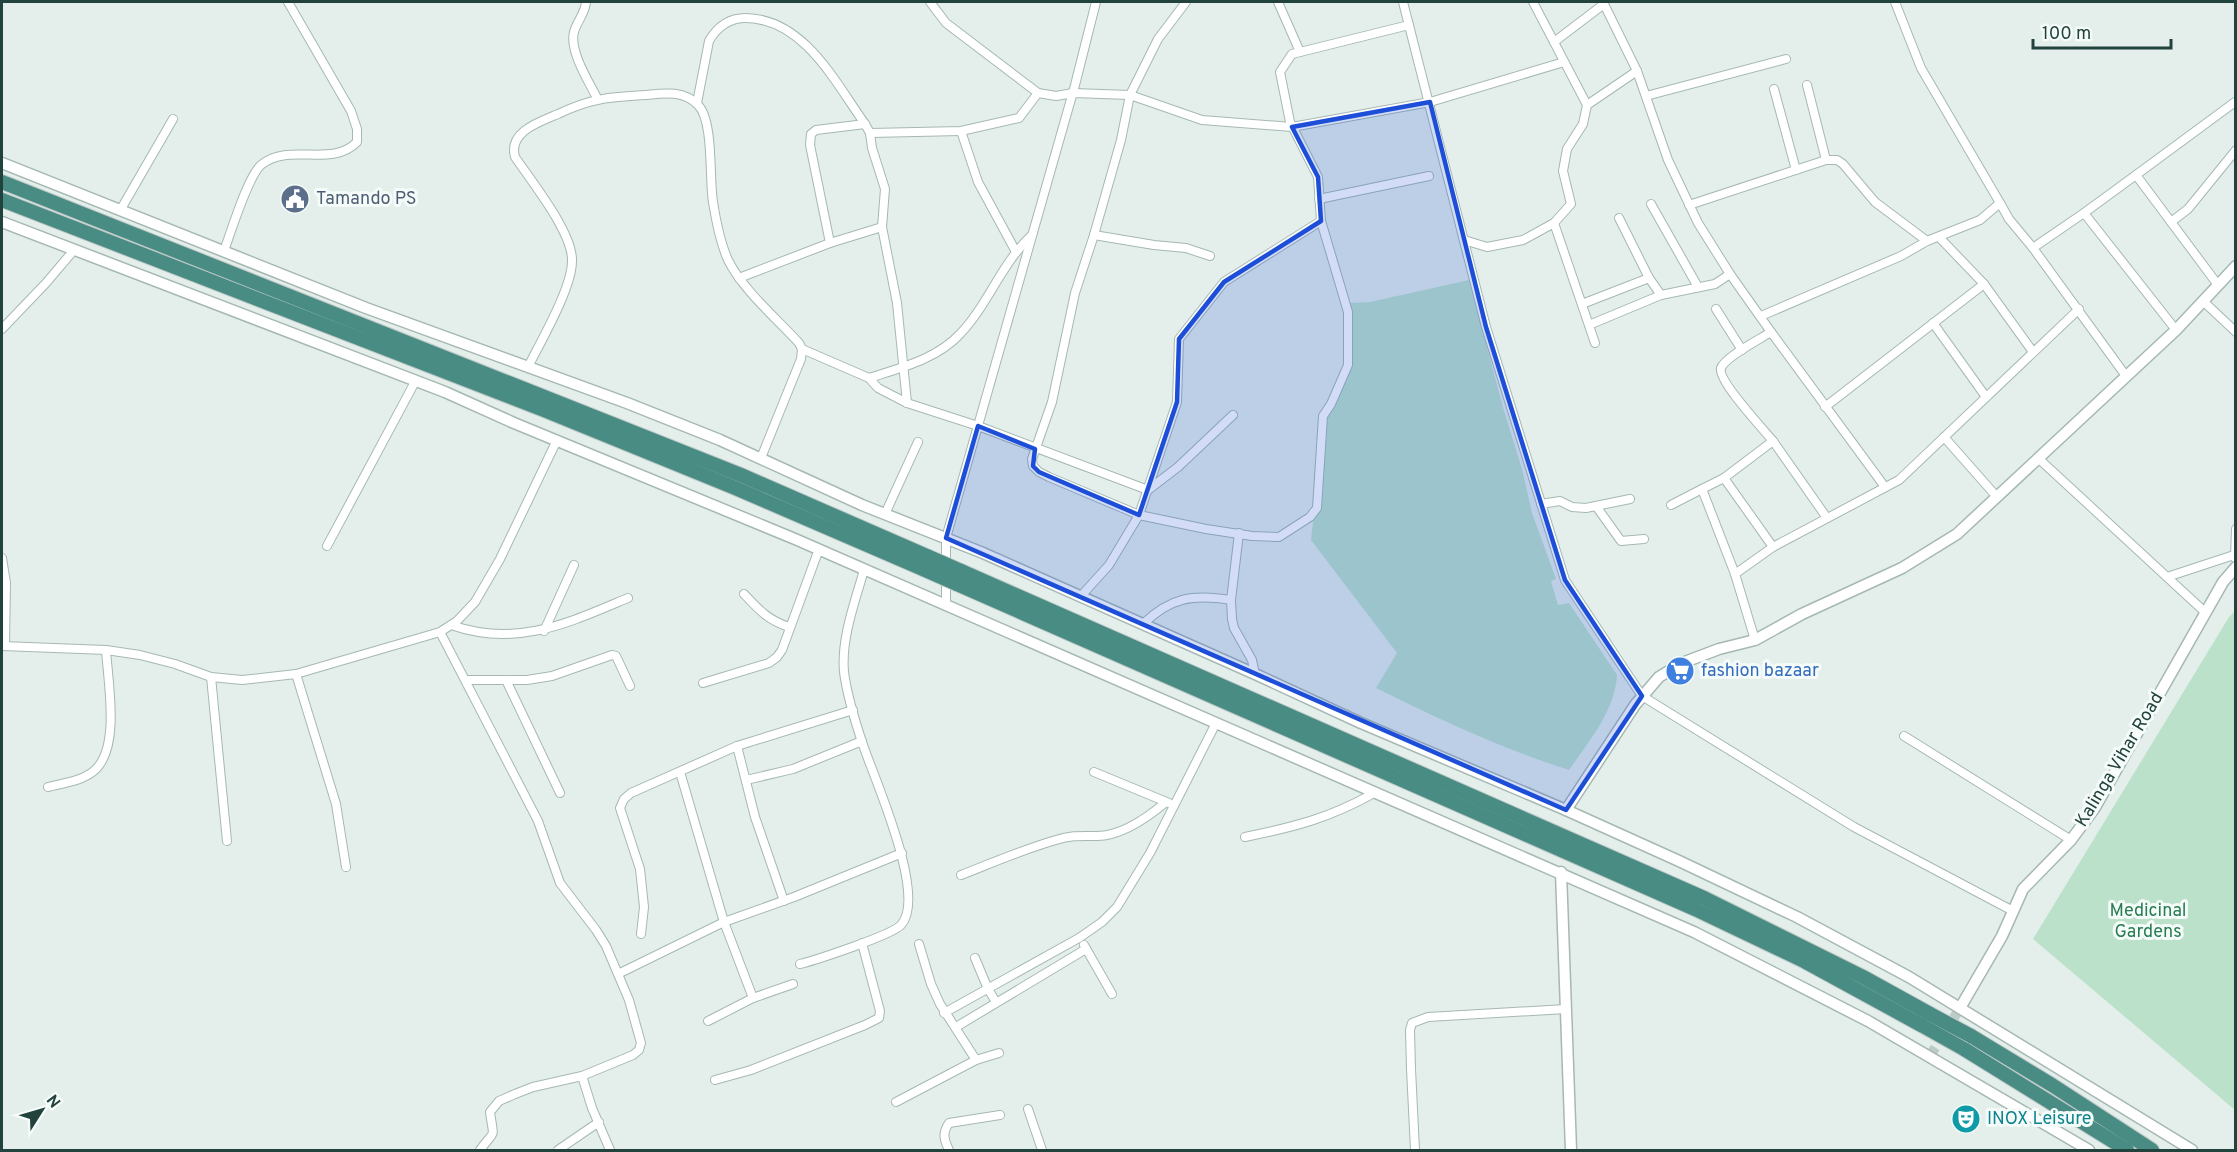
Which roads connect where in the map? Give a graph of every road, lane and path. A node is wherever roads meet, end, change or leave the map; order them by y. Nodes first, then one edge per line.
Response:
1 (288, 2) edge
2 (586, 2) edge
3 (930, 2) edge
4 (1096, 2) edge
5 (1186, 2) edge
6 (1278, 2) edge
7 (1403, 2) edge
8 (1533, 2) edge
9 (1895, 2) edge
10 (1604, 3) edge
11 (1409, 26) junction
12 (1554, 42) junction
13 (1300, 52) junction
14 (1786, 59) dead end
15 (1564, 62) junction
16 (1637, 71) junction
17 (1807, 85) dead end
18 (1774, 89) dead end
19 (1038, 93) junction
20 (1073, 93) junction
21 (1130, 95) junction
22 (1646, 96) junction
23 (597, 98) junction
24 (1430, 102) junction
25 (2235, 102) edge
26 (697, 104) junction
27 (1587, 105) junction
28 (173, 119) dead end
29 (865, 124) junction
30 (1292, 127) junction
31 (961, 131) junction
32 (870, 133) junction
33 (2235, 150) edge
34 (1826, 160) junction
35 (2, 163) edge
36 (1796, 170) junction
37 (2136, 175) junction
38 (1429, 176) dead end
39 (2, 182) edge
40 (1319, 199) junction
41 (2, 200) edge
42 (1651, 204) dead end
43 (1689, 204) junction
44 (2000, 204) junction
45 (121, 209) junction
46 (2084, 213) junction
47 (1619, 218) dead end
48 (1321, 221) junction
49 (2, 222) edge
50 (2171, 222) junction
51 (1554, 223) junction
52 (882, 227) junction
53 (1094, 234) junction
54 (1031, 236) junction
55 (1939, 237) junction
56 (1464, 240) junction
57 (1927, 241) junction
58 (830, 243) junction
59 (2033, 248) junction
60 (74, 250) junction
61 (224, 250) junction
62 (1015, 250) junction
63 (1210, 256) dead end
64 (2235, 266) edge
65 (1730, 274) junction
66 (739, 278) junction
67 (1649, 278) junction
68 (1984, 284) junction
69 (2218, 285) junction
70 (1698, 287) junction
71 (1661, 295) junction
72 (2203, 301) junction
73 (1582, 304) junction
74 (1716, 309) dead end
75 (2079, 309) junction
76 (1761, 316) junction
77 (1933, 324) junction
78 (1589, 325) junction
79 (2, 329) edge
80 (2176, 330) junction
81 (1771, 332) junction
82 (2235, 332) edge
83 (1595, 343) dead end
84 (802, 350) junction
85 (1742, 350) junction
86 (2033, 352) junction
87 (528, 367) junction
88 (904, 367) junction
89 (2126, 376) junction
90 (869, 378) junction
91 (416, 380) junction
92 (1986, 397) junction
93 (907, 403) junction
94 (1826, 406) junction
95 (1233, 415) dead end
96 (978, 426) junction
97 (1944, 437) junction
98 (557, 440) junction
99 (1773, 441) junction
100 (918, 442) dead end
101 (1035, 449) junction
102 (761, 458) junction
103 (2038, 458) junction
104 (1724, 478) junction
105 (1885, 487) junction
106 (1702, 489) junction
107 (1148, 490) junction
108 (1996, 497) junction
109 (1630, 499) dead end
110 (1541, 504) junction
111 (1671, 505) dead end
112 (1596, 506) junction
113 (885, 514) junction
114 (1139, 515) junction
115 (1827, 518) junction
116 (2235, 529) edge
117 (1239, 533) junction
118 (946, 538) junction
119 (1644, 539) dead end
120 (327, 546) dead end
121 (1773, 547) junction
122 (819, 549) junction
123 (2, 558) edge
124 (2235, 560) edge
125 (926, 563) junction
126 (574, 565) dead end
127 (864, 570) junction
128 (1735, 574) junction
129 (2167, 577) junction
130 (744, 594) dead end
131 (1081, 596) junction
132 (628, 598) dead end
133 (1231, 600) junction
134 (946, 605) junction
135 (2206, 613) junction
136 (1143, 624) junction
137 (451, 625) junction
138 (789, 627) junction
139 (544, 631) junction
140 (440, 632) junction
141 (1755, 640) junction
142 (3, 646) edge
143 (105, 650) junction
144 (296, 674) junction
145 (1255, 674) junction
146 (211, 677) junction
147 (467, 680) junction
148 (506, 680) junction
149 (703, 683) dead end
150 (630, 686) dead end
151 (1642, 696) junction
152 (853, 710) junction
153 (1216, 723) junction
154 (1904, 736) dead end
155 (862, 741) junction
156 (737, 746) junction
157 (680, 772) junction
158 (1094, 772) dead end
159 (746, 780) junction
160 (48, 787) dead end
161 (560, 793) dead end
162 (1374, 793) junction
163 (1166, 802) junction
164 (1175, 805) junction
165 (1566, 810) junction
166 (1245, 837) dead end
167 (2071, 840) junction
168 (227, 841) dead end
169 (902, 853) junction
170 (346, 867) dead end
171 (1561, 872) junction
172 (961, 875) dead end
173 (784, 901) junction
174 (2013, 911) junction
175 (724, 922) junction
176 (641, 934) dead end
177 (1079, 938) junction
178 (862, 943) junction
179 (920, 944) dead end
180 (1086, 949) junction
181 (975, 958) dead end
182 (800, 964) dead end
183 (618, 974) junction
184 (793, 984) dead end
185 (988, 989) junction
186 (1112, 994) dead end
187 (753, 998) junction
188 (996, 1002) junction
189 (1960, 1008) junction
190 (1566, 1009) junction
191 (944, 1013) junction
192 (1927, 1020) junction
193 (708, 1021) dead end
194 (956, 1027) junction
195 (999, 1053) dead end
196 (976, 1060) junction
197 (582, 1076) junction
198 (715, 1080) dead end
199 (896, 1102) dead end
200 (1028, 1109) dead end
201 (1000, 1115) dead end
202 (598, 1122) junction
203 (480, 1150) edge
204 (558, 1150) edge
205 (610, 1150) edge
206 (949, 1150) edge
207 (1042, 1150) edge
208 (1415, 1150) edge
209 (1571, 1150) edge
210 (2089, 1150) edge
211 (2127, 1150) edge
212 (2152, 1150) edge
213 (2193, 1150) edge

1 - 61 street
2 - 23 street
3 - 19 street
4 - 20 street
5 - 21 street
6 - 13 street
7 - 11 street
8 - 12 street
9 - 44 street
10 - 12 street
10 - 16 street
11 - 13 street
11 - 24 street
12 - 15 street
13 - 30 street
14 - 22 street
15 - 24 street
15 - 27 street
16 - 22 street
16 - 27 street
17 - 34 street
18 - 36 street
19 - 20 street
19 - 31 street
20 - 21 street
20 - 54 street
21 - 30 street
21 - 53 street
22 - 43 street
23 - 26 street
23 - 87 street
24 - 30 street
24 - 56 street
25 - 37 street
26 - 29 street
26 - 66 street
27 - 51 street
28 - 45 street
29 - 32 street
29 - 58 street
30 - 40 street
31 - 32 street
31 - 62 street
32 - 52 street
33 - 50 street
34 - 36 street
34 - 57 street
35 - 45 street
36 - 43 street
37 - 46 street
37 - 50 street
38 - 40 street
39 - 125 highway
40 - 48 street
41 - 125 highway
42 - 70 street
43 - 65 street
44 - 55 street
44 - 59 street
45 - 61 street
46 - 59 street
46 - 80 street
47 - 67 street
48 - 107 street
48 - 117 street
49 - 60 street
50 - 69 street
51 - 56 street
51 - 73 street
52 - 58 street
52 - 88 street
53 - 63 street
53 - 101 street
54 - 62 street
54 - 96 street
55 - 57 street
55 - 68 street
56 - 110 street
57 - 76 street
58 - 66 street
59 - 75 street
60 - 79 street
60 - 91 street
61 - 87 street
62 - 88 street
64 - 69 street
65 - 70 street
65 - 76 street
66 - 84 street
67 - 71 street
67 - 73 street
68 - 77 street
68 - 86 street
69 - 72 street
70 - 71 street
71 - 78 street
72 - 80 street
72 - 82 street
73 - 78 street
74 - 85 street
75 - 86 street
75 - 89 street
76 - 81 street
77 - 92 street
77 - 94 street
78 - 83 street
80 - 89 street
81 - 85 street
81 - 94 street
84 - 90 street
84 - 102 street
85 - 99 street
86 - 92 street
87 - 102 street
88 - 90 street
88 - 93 street
89 - 103 street
90 - 93 street
91 - 98 street
91 - 120 street
92 - 97 street
93 - 96 street
94 - 105 street
95 - 107 street
96 - 101 street
96 - 118 street
97 - 105 street
97 - 108 street
98 - 122 street
98 - 137 street
99 - 104 street
99 - 115 street
100 - 113 street
101 - 107 street
101 - 114 street
102 - 113 street
103 - 108 street
103 - 129 street
104 - 106 street
104 - 121 street
105 - 115 street
106 - 111 street
106 - 128 street
107 - 114 street
108 - 141 street
109 - 112 street
110 - 112 street
110 - 151 street
112 - 119 street
113 - 118 street
114 - 117 street
114 - 131 street
115 - 121 street
116 - 124 street
117 - 133 street
118 - 131 street
118 - 134 street
121 - 128 street
122 - 127 street
122 - 138 street
123 - 142 street
124 - 129 street
124 - 135 street, Kalinga Vihar Road
125 - 192 highway, bridge
126 - 139 street
127 - 134 street
127 - 152 street
128 - 141 street
129 - 135 street
130 - 138 street
131 - 136 street
132 - 139 street
133 - 136 street
133 - 145 street
134 - 153 street
135 - 167 street, Kalinga Vihar Road
136 - 145 street
137 - 139 street
137 - 140 street
138 - 149 street
140 - 144 street
140 - 147 street
141 - 151 street
142 - 143 street
143 - 146 street
143 - 160 street
144 - 146 street
144 - 170 street
145 - 165 street
146 - 168 street
147 - 148 street
147 - 183 street
148 - 150 street
148 - 161 street
151 - 165 street
151 - 174 street
152 - 155 street
152 - 156 street
153 - 162 street
153 - 164 street
154 - 167 street
155 - 159 street
155 - 169 street
156 - 157 street
156 - 159 street
157 - 175 street
157 - 176 street
158 - 163 street
159 - 173 street
162 - 166 street
162 - 171 street
163 - 164 street
163 - 172 street
164 - 177 street
165 - 189 street
167 - 174 street, Kalinga Vihar Road
169 - 173 street
169 - 178 street
171 - 190 street
171 - 210 street
173 - 175 street
174 - 189 street, Kalinga Vihar Road
175 - 183 street
175 - 187 street
177 - 180 street
177 - 185 street
178 - 182 street
178 - 198 street
179 - 191 street
180 - 186 street
180 - 188 street
181 - 185 street
183 - 197 street
184 - 187 street
185 - 188 street
185 - 191 street
187 - 193 street
188 - 194 street
189 - 213 street
190 - 208 street
190 - 209 street
191 - 194 street
192 - 211 highway, bridge
192 - 212 highway, bridge
194 - 196 street
195 - 196 street
196 - 199 street
197 - 202 street
197 - 203 street
200 - 207 street
201 - 206 street
202 - 204 street
202 - 205 street

